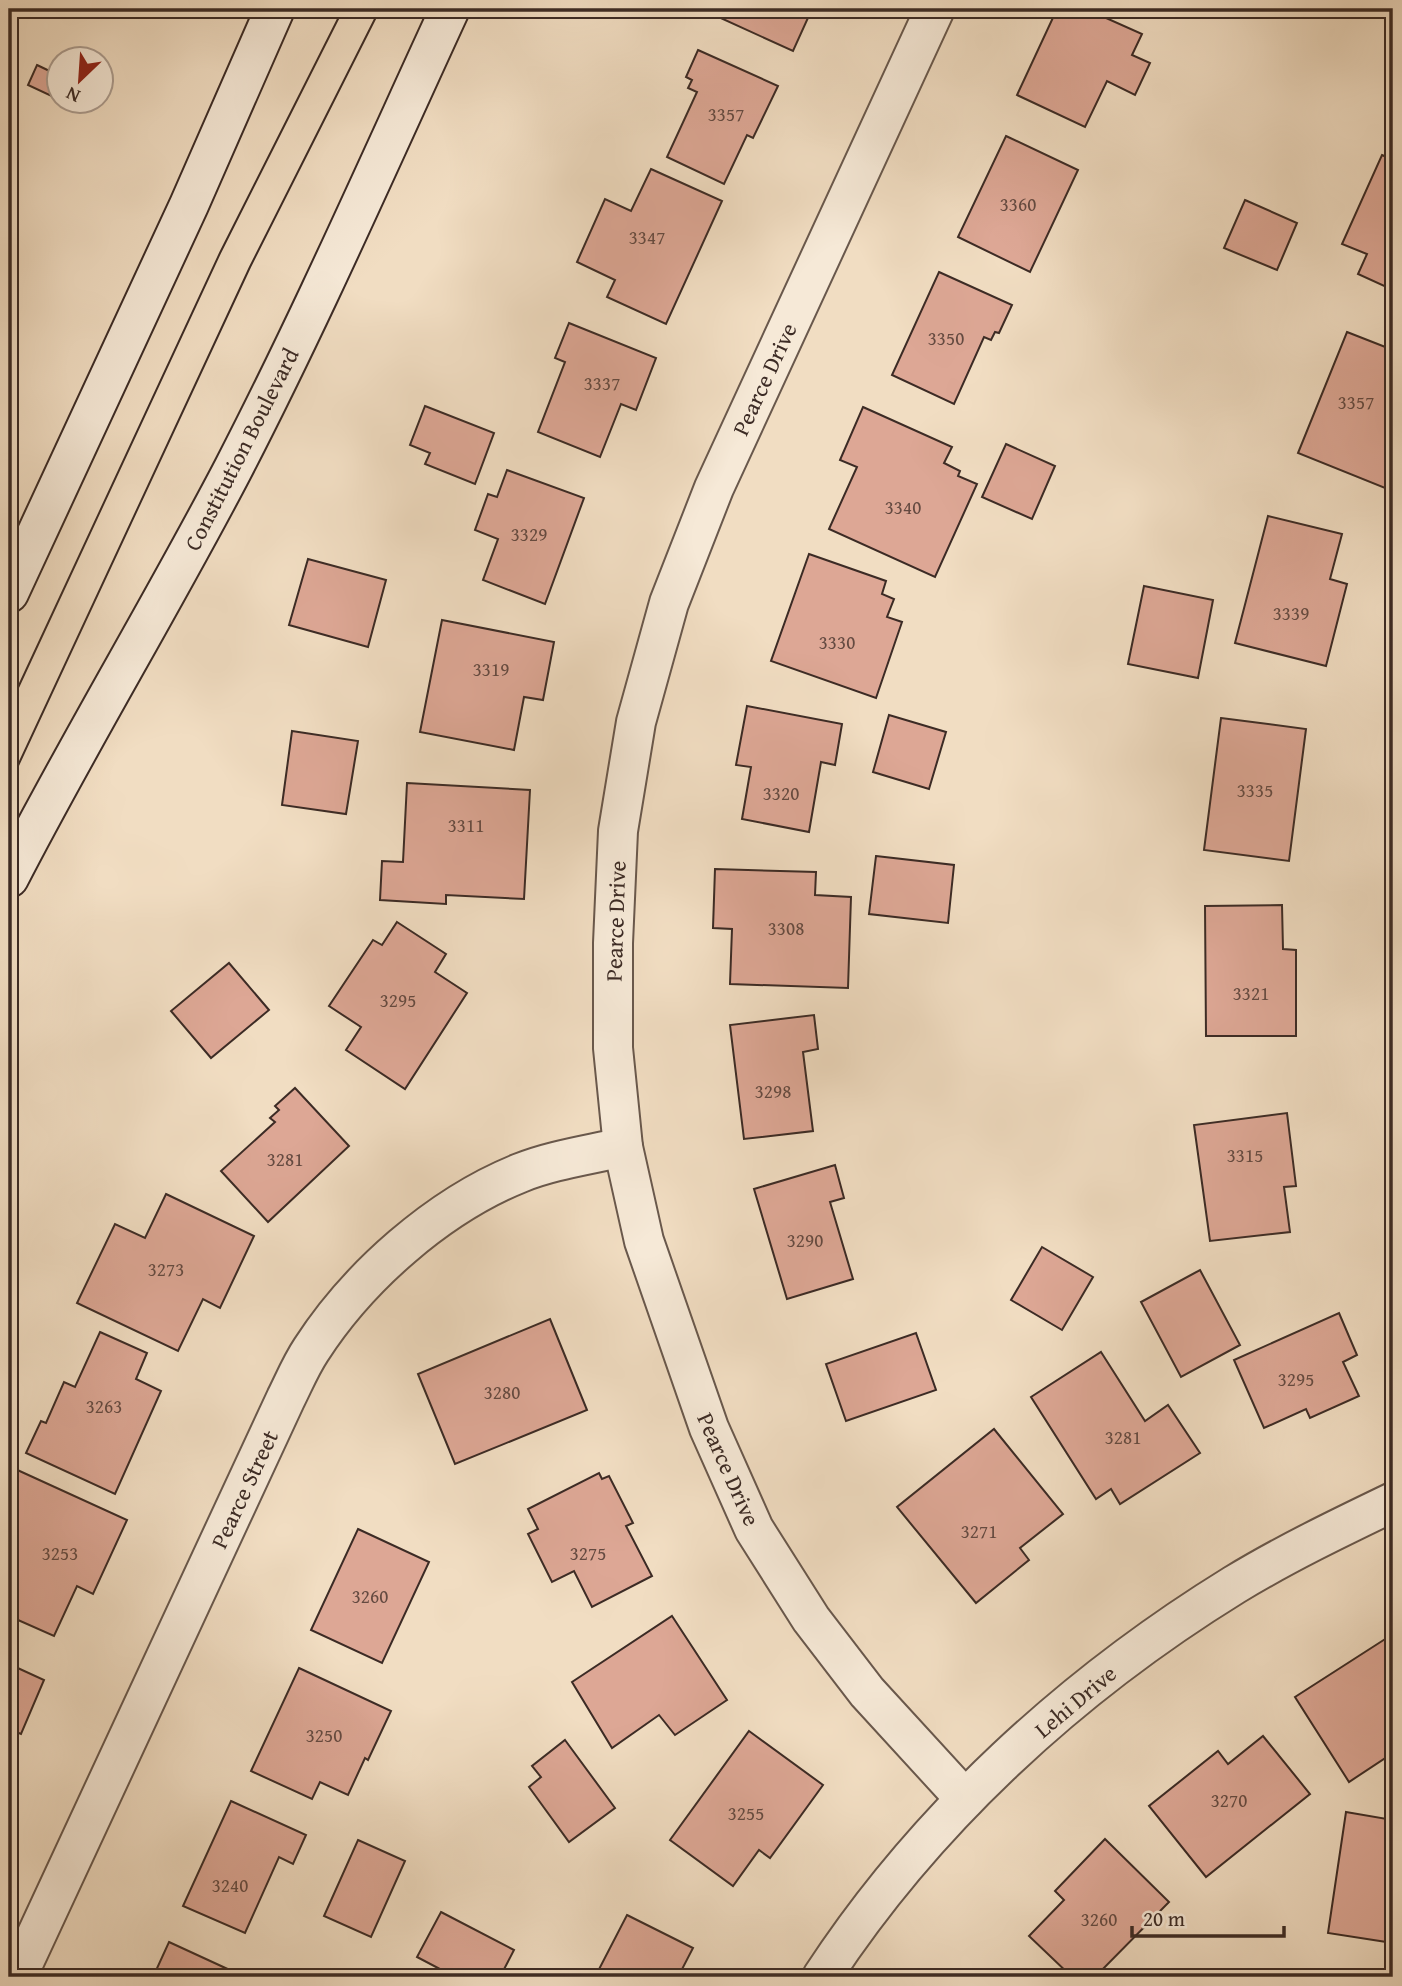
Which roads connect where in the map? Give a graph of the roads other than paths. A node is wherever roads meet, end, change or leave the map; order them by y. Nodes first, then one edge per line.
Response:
1 (275, 9) edge
2 (450, 9) edge
3 (935, 9) edge
4 (9, 593) edge
5 (9, 878) edge
6 (623, 1147) junction
7 (1393, 1502) edge
8 (965, 1799) junction
9 (17, 1977) edge
10 (822, 1977) edge

1 - 4 street
2 - 5 street, Constitution Boulevard
3 - 6 street, Pearce Drive
6 - 8 street, Pearce Drive
6 - 9 street, Pearce Street
7 - 8 street, Lehi Drive
8 - 10 street, Lehi Drive

